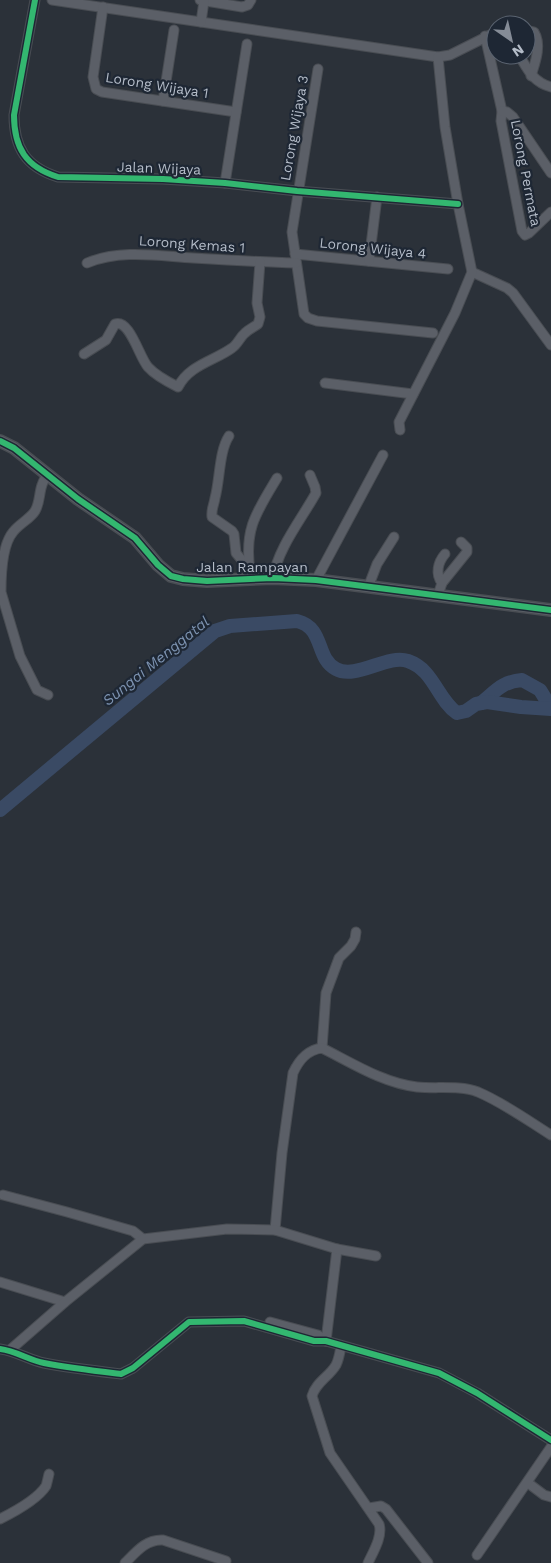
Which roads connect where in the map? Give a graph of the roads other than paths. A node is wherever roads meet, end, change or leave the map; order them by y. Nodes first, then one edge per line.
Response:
1 (35, 0) edge
2 (52, 0) edge
3 (200, 0) edge
4 (251, 0) edge
5 (204, 1) edge
6 (103, 7) junction
7 (201, 22) junction
8 (174, 30) dead end
9 (485, 36) joint
10 (536, 36) edge
11 (247, 44) dead end
12 (438, 57) junction
13 (536, 61) edge
14 (525, 65) edge
15 (535, 65) edge
16 (318, 69) dead end
17 (531, 76) junction
18 (551, 87) edge
19 (163, 101) junction
20 (502, 111) junction
21 (236, 112) junction
22 (551, 173) edge
23 (225, 183) junction
24 (297, 191) junction
25 (377, 198) junction
26 (458, 204) junction
27 (551, 212) edge
28 (296, 258) junction
29 (369, 261) junction
30 (260, 262) junction
31 (87, 263) dead end
32 (448, 269) dead end
33 (472, 272) junction
34 (433, 333) dead end
35 (551, 345) edge
36 (84, 354) dead end
37 (325, 383) dead end
38 (413, 394) junction
39 (400, 430) dead end
40 (229, 436) dead end
41 (0, 441) edge
42 (383, 455) dead end
43 (47, 474) junction
44 (310, 475) dead end
45 (277, 478) dead end
46 (394, 537) dead end
47 (461, 542) dead end
48 (445, 554) dead end
49 (251, 575) junction
50 (272, 578) junction
51 (316, 580) junction
52 (442, 583) junction
53 (370, 585) junction
54 (438, 595) junction
55 (551, 610) edge
56 (48, 695) dead end
57 (356, 932) dead end
58 (322, 1048) junction
59 (551, 1135) edge
60 (3, 1195) dead end
61 (275, 1230) junction
62 (143, 1239) junction
63 (338, 1249) junction
64 (376, 1256) dead end
65 (0, 1282) edge
66 (65, 1302) junction
67 (326, 1341) junction
68 (341, 1346) junction
69 (0, 1349) edge
70 (10, 1350) junction
71 (551, 1440) edge
72 (551, 1447) edge
73 (49, 1474) dead end
74 (528, 1483) junction
75 (551, 1497) edge
76 (369, 1508) junction
77 (0, 1519) edge
78 (477, 1555) dead end
79 (125, 1563) edge
80 (225, 1563) edge
81 (368, 1563) edge
82 (428, 1563) edge

1 - 23 street, Jalan Wijaya
2 - 6 street
3 - 5 street
4 - 5 street
5 - 7 street
6 - 7 street
6 - 19 street, Lorong Wijaya 1
7 - 12 street
8 - 19 street
9 - 12 street
9 - 20 street, Lorong Permata
10 - 13 street
11 - 21 street
12 - 26 street
14 - 17 street
15 - 17 street
16 - 24 street, Lorong Wijaya 3
17 - 18 street
19 - 21 street, Lorong Wijaya 1
20 - 22 street, Lorong Permata
20 - 27 street, Lorong Permata
21 - 23 street
23 - 24 street, Jalan Wijaya
24 - 25 street, Jalan Wijaya
24 - 28 street, Lorong Wijaya 3
25 - 26 street, Jalan Wijaya
25 - 29 street
26 - 33 street
28 - 29 street, Lorong Wijaya 4
28 - 30 street, Lorong Kemas 1
28 - 34 street, Lorong Wijaya 3
29 - 32 street, Lorong Wijaya 4
30 - 31 street, Lorong Kemas 1
30 - 36 street
33 - 35 street
33 - 38 street
37 - 38 street
38 - 39 street
40 - 49 street
41 - 43 street, Jalan Rampayan
42 - 51 street
43 - 49 street, Jalan Rampayan
43 - 56 street
44 - 50 street
45 - 49 street
46 - 53 street
47 - 52 street
48 - 52 street
49 - 50 street, Jalan Rampayan
50 - 51 street, Jalan Rampayan
51 - 53 street, Jalan Rampayan
52 - 54 street
53 - 54 street, Jalan Rampayan
54 - 55 street, Jalan Rampayan
57 - 58 street
58 - 59 street
58 - 61 street
60 - 62 street
61 - 62 street
61 - 63 street
62 - 66 street
63 - 64 street
63 - 67 street
65 - 66 street
66 - 70 street
67 - 68 street
67 - 70 street
68 - 71 street
68 - 76 street
69 - 70 street
72 - 74 street
73 - 77 street
74 - 75 street
74 - 78 street
76 - 81 street
76 - 82 street
79 - 80 street

